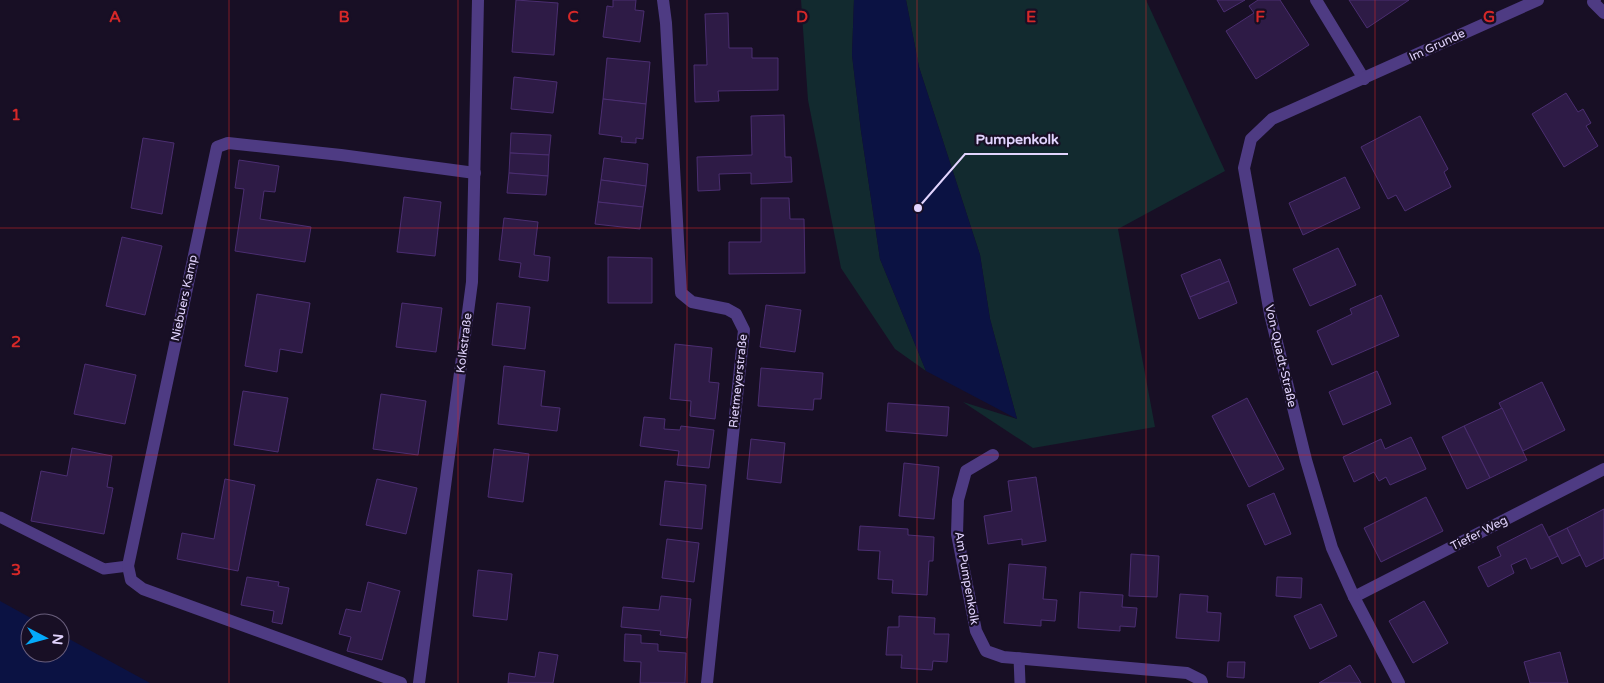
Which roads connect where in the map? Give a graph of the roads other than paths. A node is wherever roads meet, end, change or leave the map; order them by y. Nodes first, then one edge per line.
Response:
1 (478, 0) edge
2 (663, 0) edge
3 (1316, 0) edge
4 (1538, 0) edge
5 (1593, 1) edge
6 (1604, 14) edge
7 (1364, 79) junction
8 (475, 173) junction
9 (993, 455) dead end
10 (1604, 469) edge
11 (0, 517) edge
12 (128, 566) junction
13 (1354, 598) junction
14 (1019, 658) junction
15 (401, 683) edge
16 (419, 683) edge
17 (706, 683) edge
18 (1020, 683) edge
19 (1202, 683) edge
20 (1399, 683) edge

1 - 8 street, Kolkstraße
2 - 17 street, Rietmeyerstraße
3 - 7 street
4 - 7 street, Im Grunde
5 - 6 street
7 - 13 street, Von-Quadt-Straße
8 - 12 street, Niebuers Kamp
8 - 16 street, Kolkstraße
9 - 14 street, Am Pumpenkolk
10 - 13 street, Tiefer Weg
11 - 12 lane
12 - 15 street
13 - 20 street, Von-Quadt-Straße
14 - 18 lane
14 - 19 street, Am Pumpenkolk

